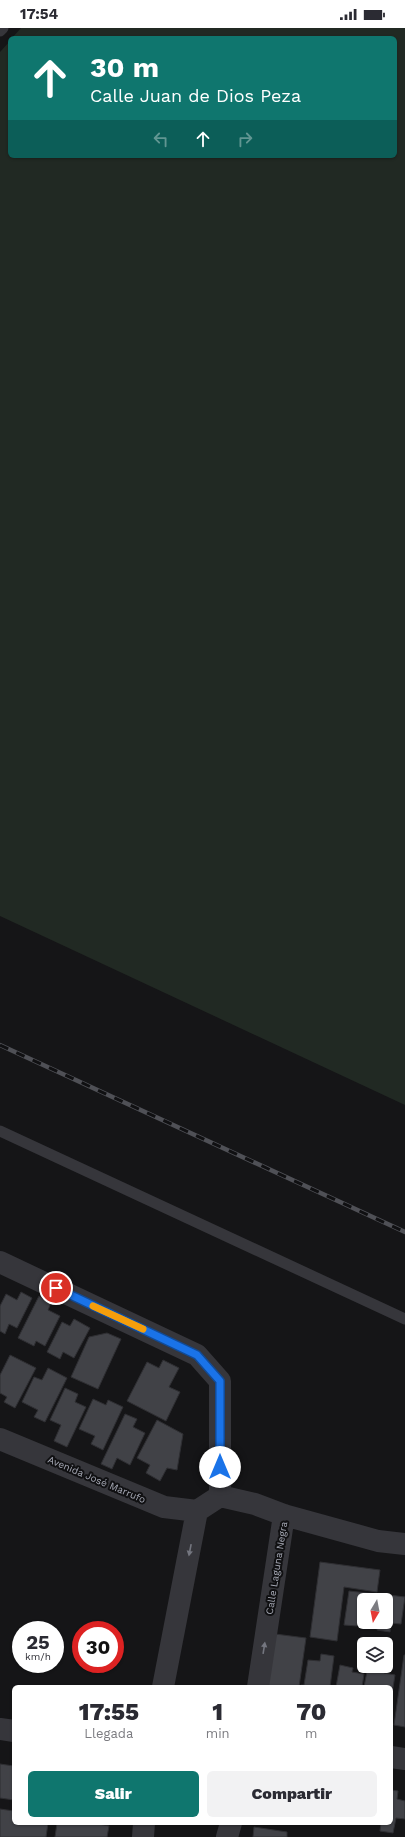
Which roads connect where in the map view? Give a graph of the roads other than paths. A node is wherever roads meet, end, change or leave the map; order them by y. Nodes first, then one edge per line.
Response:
1 (3, 28) edge
2 (0, 31) edge
3 (0, 1131) edge
4 (0, 1262) edge
5 (405, 1319) edge
6 (0, 1439) edge
7 (220, 1496) junction
8 (197, 1511) junction
9 (284, 1515) junction
10 (405, 1544) edge
11 (163, 1685) edge
12 (258, 1685) edge
13 (0, 1729) edge
14 (12, 1731) edge
15 (393, 1757) edge
16 (405, 1759) edge
17 (144, 1825) edge
18 (230, 1825) edge
19 (143, 1837) edge
20 (227, 1837) edge

1 - 2 lane
3 - 5 lane
4 - 7 street
6 - 8 street, Avenida José Marrufo
7 - 8 street
7 - 9 street, Calle Laguna Negra
8 -> 11 street
9 - 10 street
12 -> 9 street, Calle Laguna Negra
13 - 14 street
15 - 16 street
17 - 19 street
18 - 20 street

